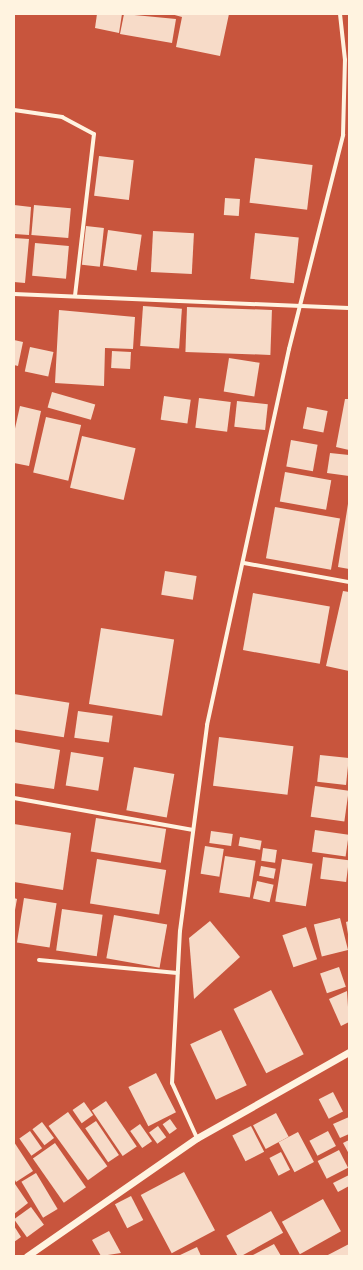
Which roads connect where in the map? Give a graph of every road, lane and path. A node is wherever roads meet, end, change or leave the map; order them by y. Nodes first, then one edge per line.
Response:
1 (340, 14) edge
2 (344, 90) junction
3 (349, 92) edge
4 (14, 110) edge
5 (14, 294) edge
6 (74, 296) junction
7 (349, 308) edge
8 (299, 309) junction
9 (244, 563) junction
10 (349, 582) edge
11 (14, 798) edge
12 (193, 830) junction
13 (38, 960) dead end
14 (178, 974) junction
15 (349, 1052) edge
16 (197, 1138) junction
17 (27, 1256) edge

1 - 2 street
2 - 3 street
2 - 8 street
4 - 6 street
5 - 6 street
6 - 8 street
7 - 8 street
8 - 9 street
9 - 10 street
9 - 12 street
11 - 12 street
12 - 14 street
13 - 14 street
14 - 16 street
15 - 16 street
16 - 17 street

